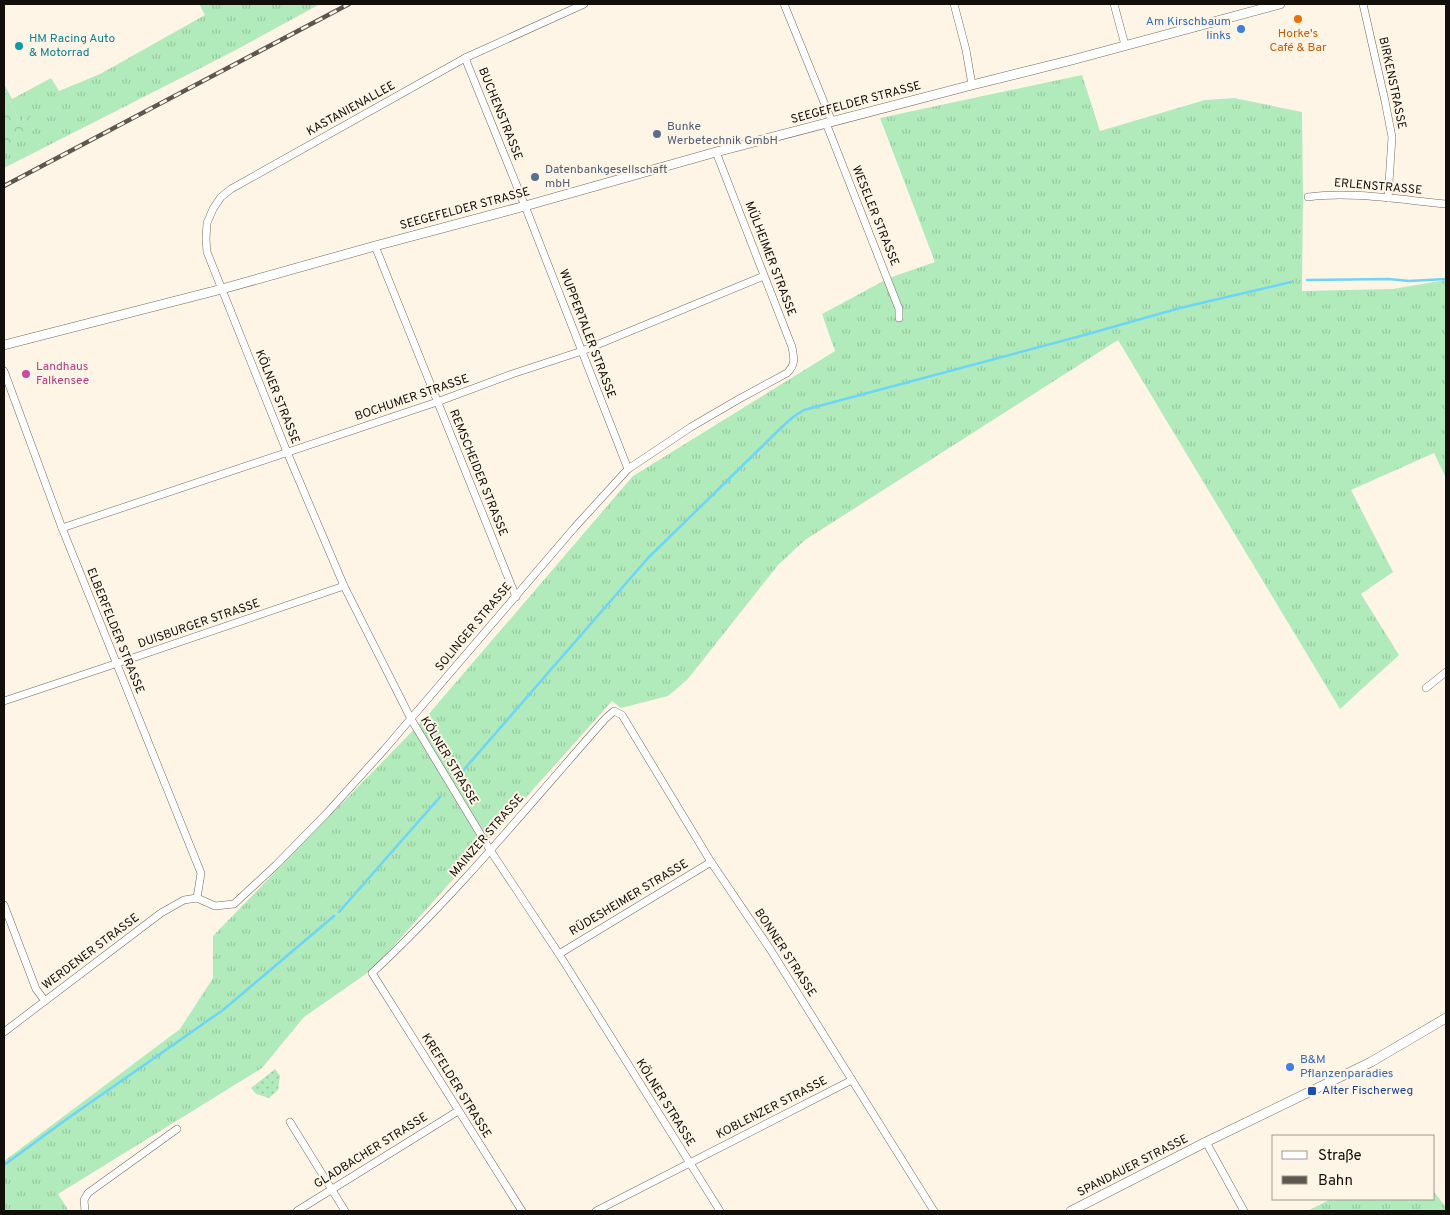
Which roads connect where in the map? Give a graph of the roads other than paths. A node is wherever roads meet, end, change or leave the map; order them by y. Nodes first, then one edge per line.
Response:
1 (584, 4) edge
2 (784, 4) edge
3 (954, 4) edge
4 (1114, 4) edge
5 (1280, 4) edge
6 (1363, 4) edge
7 (1268, 5) edge
8 (1125, 45) junction
9 (465, 58) junction
10 (972, 85) junction
11 (829, 122) junction
12 (716, 152) junction
13 (1308, 197) dead end
14 (1388, 198) junction
15 (1446, 204) edge
16 (525, 206) junction
17 (375, 246) junction
18 (764, 276) junction
19 (222, 289) junction
20 (899, 318) dead end
21 (4, 345) edge
22 (582, 351) junction
23 (4, 371) edge
24 (787, 373) joint
25 (438, 402) junction
26 (287, 452) junction
27 (628, 469) junction
28 (62, 528) junction
29 (344, 586) junction
30 (516, 597) junction
31 (116, 664) junction
32 (1446, 672) edge
33 (1426, 688) dead end
34 (4, 701) edge
35 (614, 710) joint
36 (411, 719) junction
37 (490, 850) junction
38 (711, 862) junction
39 (197, 898) junction
40 (4, 905) edge
41 (559, 954) junction
42 (372, 973) joint
43 (45, 1001) junction
44 (1446, 1018) edge
45 (4, 1032) edge
46 (852, 1080) junction
47 (458, 1111) junction
48 (290, 1122) dead end
49 (177, 1129) dead end
50 (1206, 1142) junction
51 (689, 1163) junction
52 (332, 1189) junction
53 (86, 1211) edge
54 (297, 1211) edge
55 (345, 1211) edge
56 (522, 1211) edge
57 (596, 1211) edge
58 (720, 1211) edge
59 (934, 1211) edge
60 (1071, 1211) edge
61 (1244, 1211) edge

1 - 9 street, KASTANIENALLEE
2 - 11 street, WESELER STRASSE
3 - 10 street
4 - 8 street
5 - 7 street, SEEGEFELDER STRASSE
6 - 14 street, BIRKENSTRASSE
7 - 8 street, SEEGEFELDER STRASSE
8 - 10 street, SEEGEFELDER STRASSE
9 - 16 street, BUCHENSTRASSE
9 - 19 street, KASTANIENALLEE
10 - 11 street, SEEGEFELDER STRASSE
11 - 12 street, SEEGEFELDER STRASSE
11 - 20 street, WESELER STRASSE
12 - 16 street, SEEGEFELDER STRASSE
12 - 18 street, MÜLHEIMER STRASSE
13 - 14 street, ERLENSTRASSE
14 - 15 street, ERLENSTRASSE
16 - 17 street, SEEGEFELDER STRASSE
16 - 22 street, WUPPERTALER STRASSE
17 - 19 street, SEEGEFELDER STRASSE
17 - 25 street, REMSCHEIDER STRASSE
18 - 22 street, BOCHUMER STRASSE
18 - 24 street, MÜLHEIMER STRASSE
19 - 21 street, SEEGEFELDER STRASSE
19 - 26 street, KÖLNER STRASSE
22 - 25 street, BOCHUMER STRASSE
22 - 27 street, WUPPERTALER STRASSE
23 - 28 street, ELBERFELDER STRASSE
24 - 27 street, SOLINGER STRASSE
25 - 26 street, BOCHUMER STRASSE
25 - 30 street, REMSCHEIDER STRASSE
26 - 28 street, BOCHUMER STRASSE
26 - 29 street, KÖLNER STRASSE
27 - 30 street, SOLINGER STRASSE
28 - 31 street, ELBERFELDER STRASSE
29 - 31 street, DUISBURGER STRASSE
29 - 36 street, KÖLNER STRASSE
30 - 36 street, SOLINGER STRASSE
31 - 34 street, DUISBURGER STRASSE
31 - 39 street, ELBERFELDER STRASSE
32 - 33 street
35 - 37 street, MAINZER STRASSE
35 - 38 street, BONNER STRASSE
36 - 37 street, KÖLNER STRASSE
36 - 39 street, SOLINGER STRASSE
37 - 41 street, KÖLNER STRASSE
37 - 42 street, MAINZER STRASSE
38 - 41 street, RÜDESHEIMER STRASSE
38 - 46 street, BONNER STRASSE
39 - 43 street, WERDENER STRASSE
40 - 43 street
41 - 51 street, KÖLNER STRASSE
42 - 47 street, KREFELDER STRASSE
43 - 45 street, WERDENER STRASSE
44 - 50 street, SPANDAUER STRASSE
46 - 51 street, KOBLENZER STRASSE
46 - 59 street, BONNER STRASSE
47 - 52 street, GLADBACHER STRASSE
47 - 56 street, KREFELDER STRASSE
48 - 52 street
49 - 53 street
50 - 60 street, SPANDAUER STRASSE
50 - 61 street
51 - 57 street, KOBLENZER STRASSE
51 - 58 street, KÖLNER STRASSE
52 - 54 street, GLADBACHER STRASSE
52 - 55 street

